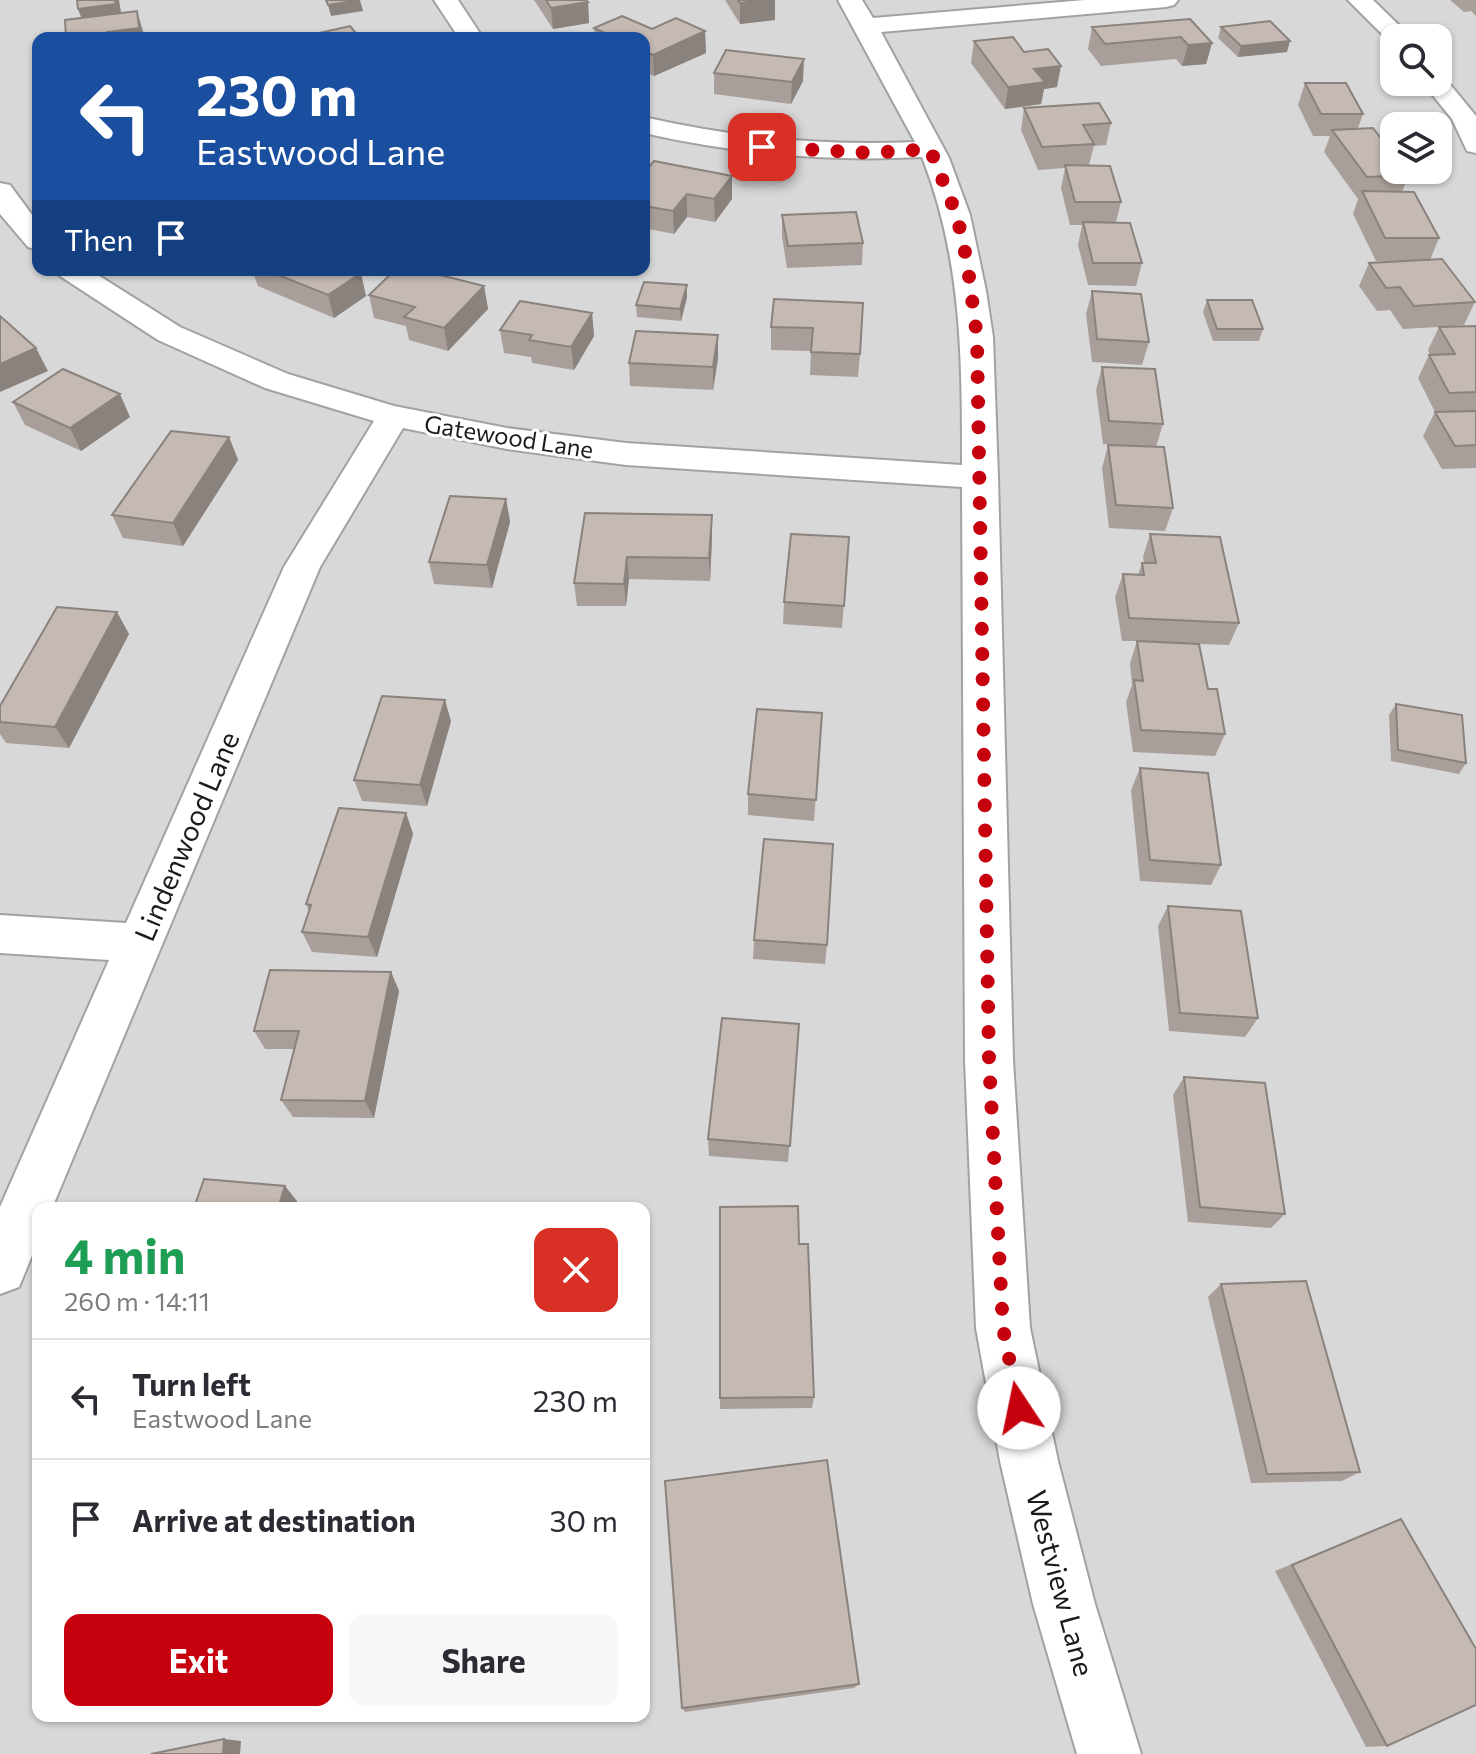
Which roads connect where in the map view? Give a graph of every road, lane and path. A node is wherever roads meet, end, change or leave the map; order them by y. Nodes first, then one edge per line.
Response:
1 (446, 0) edge
2 (1166, 0) edge
3 (1360, 0) edge
4 (857, 13) edge
5 (1385, 24) edge
6 (467, 32) edge
7 (1447, 96) edge
8 (650, 126) edge
9 (1476, 145) edge
10 (930, 149) junction
11 (0, 191) edge
12 (32, 234) edge
13 (78, 276) edge
14 (394, 416) junction
15 (981, 477) junction
16 (0, 934) edge
17 (139, 943) junction
18 (0, 1268) edge
19 (1109, 1754) edge

1 - 6 street
2 - 4 street
3 - 5 street
4 - 10 street, Westview Lane
7 - 9 street
8 - 10 street
10 - 15 street, Westview Lane
11 - 12 street
13 - 14 street, Gatewood Lane
14 - 15 street, Gatewood Lane
14 - 17 street, Lindenwood Lane
15 - 19 street, Westview Lane
16 - 17 street
17 - 18 street, Lindenwood Lane

